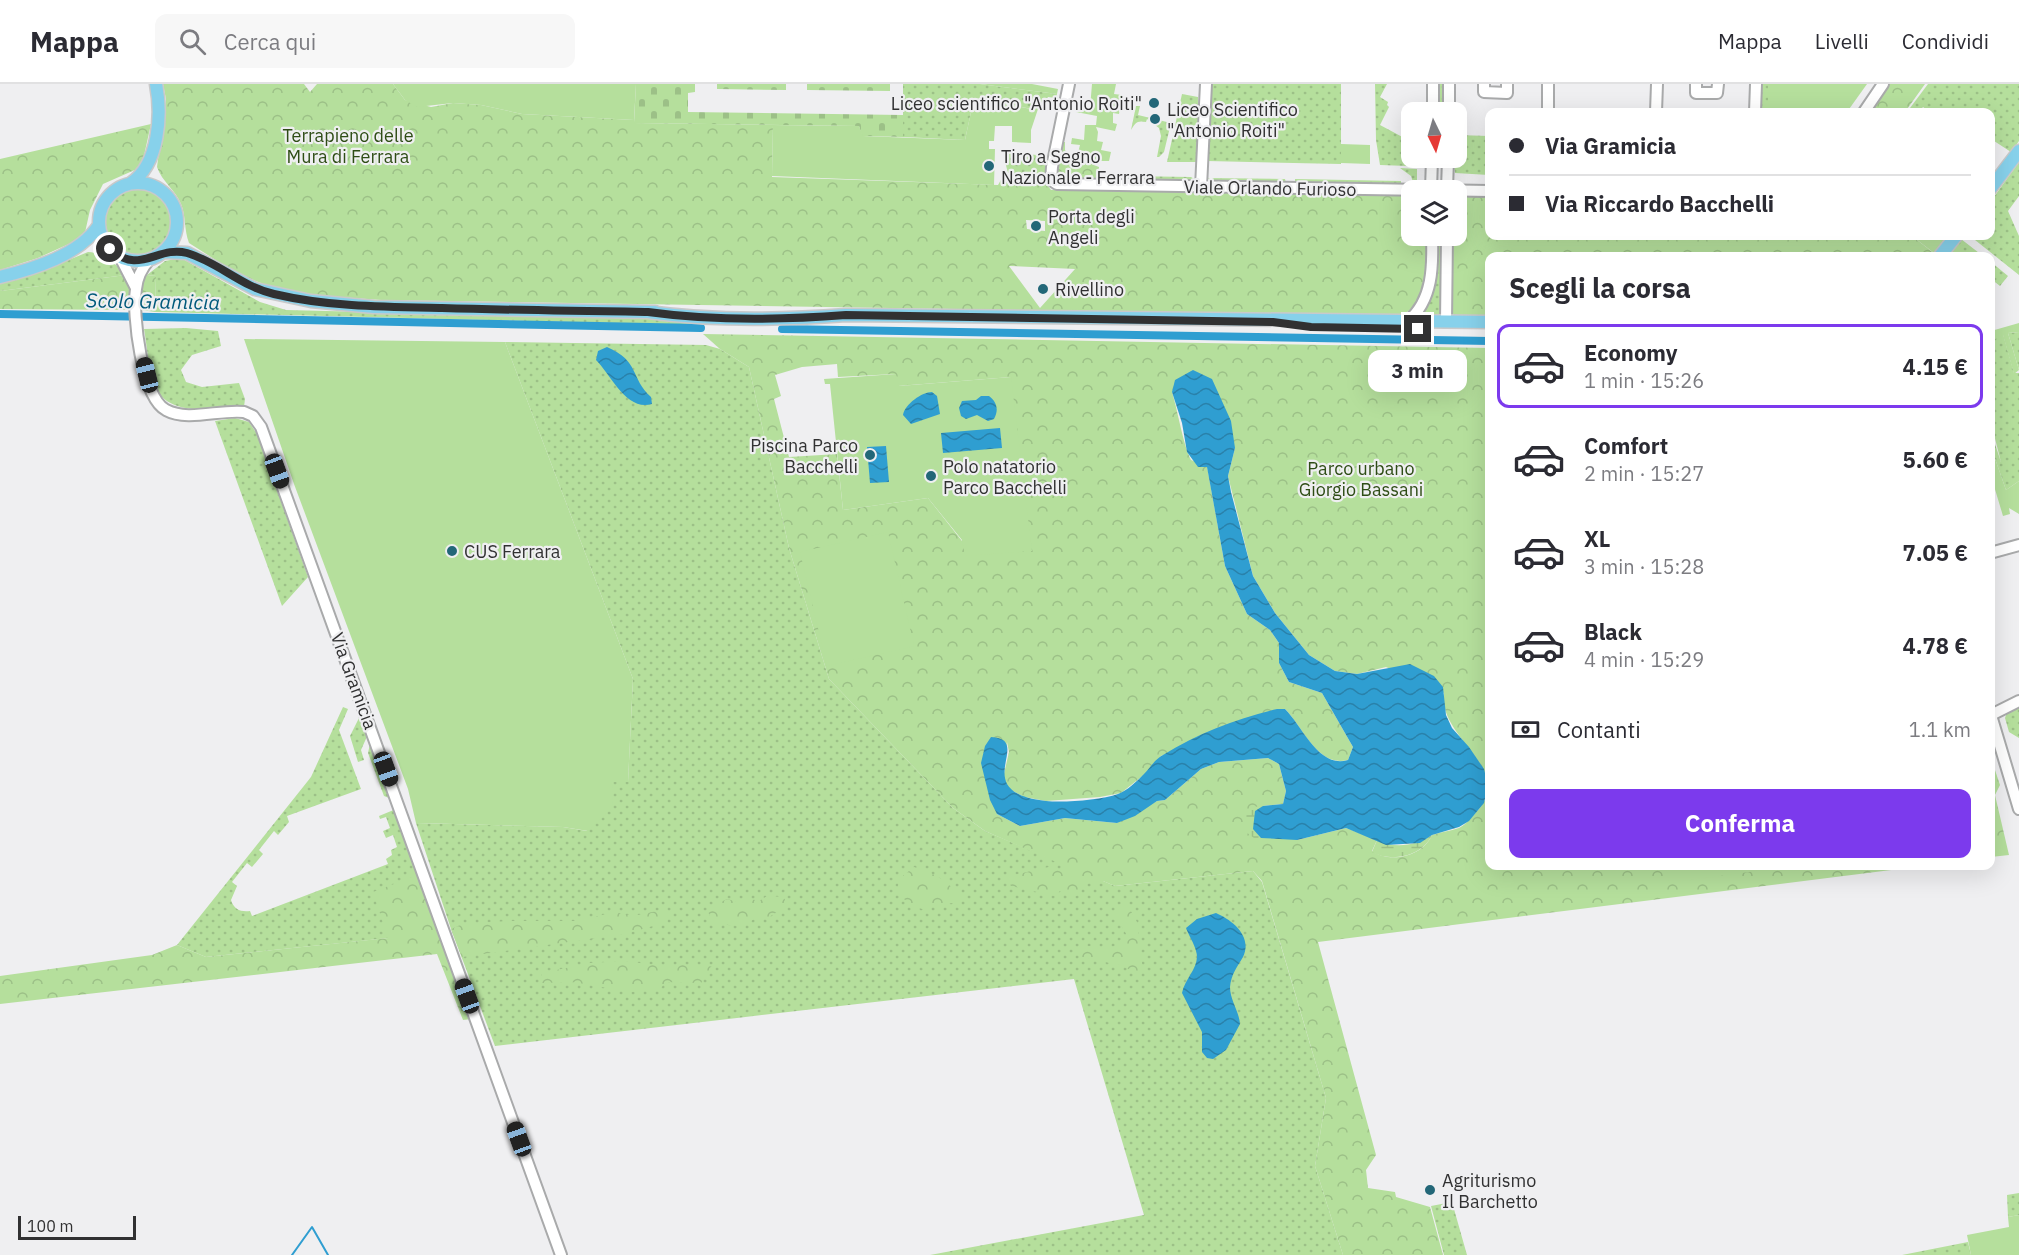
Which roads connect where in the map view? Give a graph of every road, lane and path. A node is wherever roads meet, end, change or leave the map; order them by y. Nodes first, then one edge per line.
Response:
1 (156, 84) edge
2 (1069, 84) edge
3 (1206, 84) edge
4 (1433, 84) edge
5 (1449, 84) edge
6 (1484, 84) edge
7 (1507, 84) edge
8 (1548, 84) edge
9 (1657, 84) edge
10 (1696, 84) edge
11 (1718, 84) edge
12 (1756, 84) edge
13 (1883, 84) edge
14 (1433, 102) edge
15 (1449, 102) edge
16 (1548, 108) edge
17 (1656, 108) edge
18 (1755, 108) edge
19 (1867, 108) edge
20 (2019, 151) edge
21 (151, 161) junction
22 (1995, 182) edge
23 (131, 183) junction
24 (1201, 187) junction
25 (1401, 190) edge
26 (1467, 190) edge
27 (1485, 190) edge
28 (163, 191) junction
29 (99, 225) junction
30 (177, 229) junction
31 (1953, 240) edge
32 (1432, 246) edge
33 (1447, 246) edge
34 (74, 249) junction
35 (163, 252) junction
36 (1943, 252) edge
37 (115, 253) junction
38 (195, 257) junction
39 (149, 260) junction
40 (0, 277) edge
41 (136, 289) junction
42 (1485, 322) edge
43 (1415, 324) junction
44 (1446, 326) junction
45 (1485, 330) edge
46 (2019, 545) edge
47 (1995, 552) edge
48 (2019, 701) edge
49 (1995, 712) edge
50 (1995, 728) edge
51 (2019, 809) edge
52 (561, 1255) edge

1 - 21 main road
2 - 24 street, Viale Orlando Furioso
3 - 24 street
4 - 14 street
5 - 15 street
6 - 7 street
8 - 16 street
9 - 17 street
10 - 11 street
12 - 18 street
13 - 19 street
20 - 22 main road
21 - 23 main road
21 - 28 main road
23 - 28 main road
23 - 29 main road
24 - 25 street, Viale Orlando Furioso
26 - 27 street, Viale Orlando Furioso
28 - 30 main road
29 - 34 main road
29 - 37 main road, Via Gramicia
30 - 35 main road
30 - 38 main road
31 - 36 main road
32 - 43 street
33 - 44 street
34 - 37 main road
34 - 40 main road
35 - 38 main road
35 - 39 main road
37 - 39 main road
37 - 41 street, Via Gramicia
38 - 43 main road
39 - 41 street, Via Gramicia
41 - 52 street, Via Gramicia
42 - 44 main road
43 - 44 main road
44 - 45 main road
46 - 47 street
48 - 49 street
50 - 51 street

